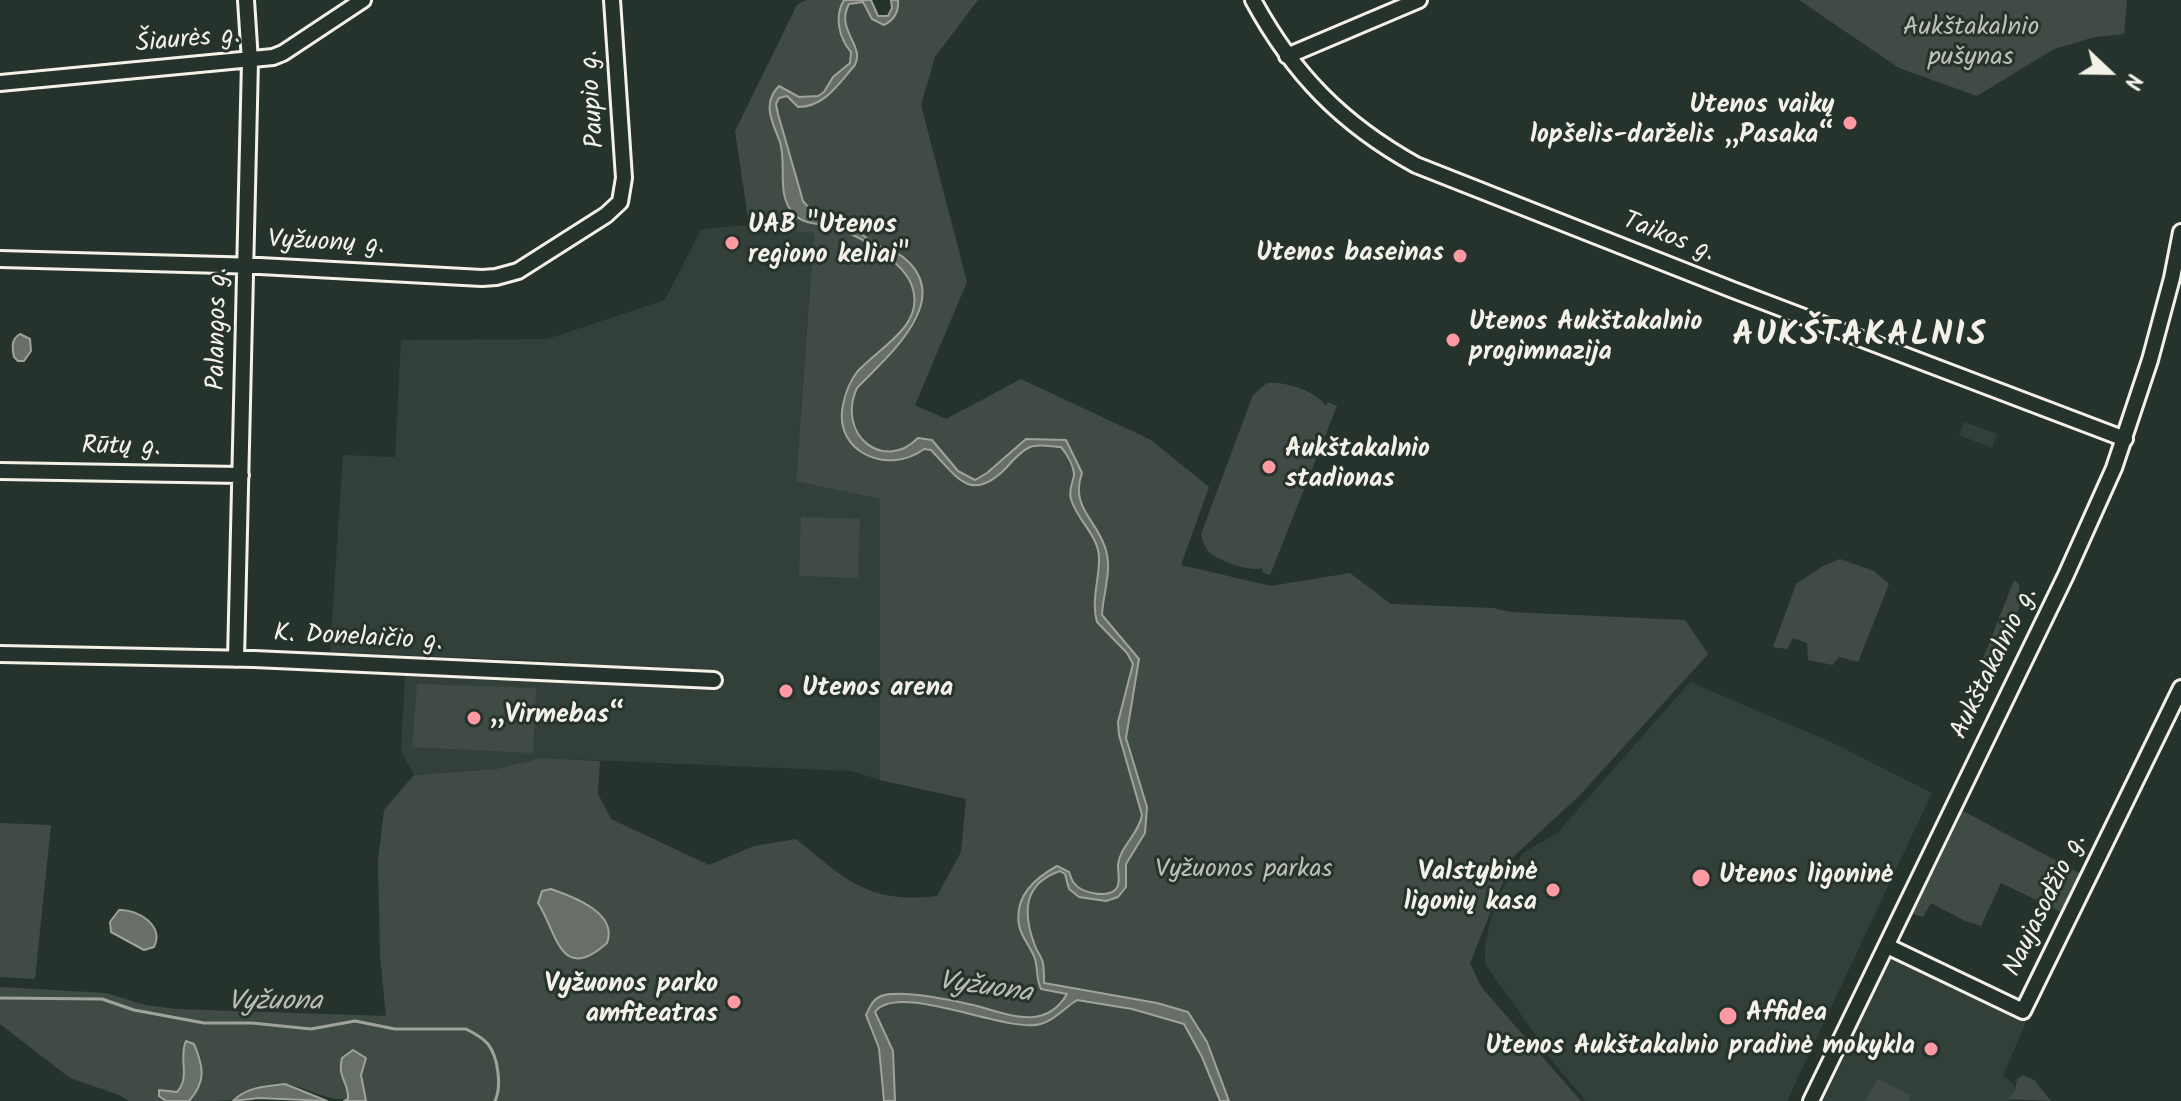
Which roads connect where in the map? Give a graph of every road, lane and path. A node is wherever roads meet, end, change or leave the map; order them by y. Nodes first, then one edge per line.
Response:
1 (246, 0) edge
2 (363, 0) edge
3 (612, 0) edge
4 (1253, 0) edge
5 (1419, 0) edge
6 (1287, 56) junction
7 (250, 61) junction
8 (0, 83) edge
9 (623, 196) joint
10 (2181, 232) edge
11 (0, 259) edge
12 (246, 266) junction
13 (2125, 439) junction
14 (0, 471) edge
15 (241, 475) junction
16 (0, 654) edge
17 (236, 659) junction
18 (714, 680) dead end
19 (2181, 688) edge
20 (1887, 946) junction
21 (1811, 1101) edge

1 - 7 street, Palangos g.
2 - 7 street, Šiaurės g.
3 - 9 street, Paupio g.
4 - 6 street, Taikos g.
5 - 6 street
6 - 13 street, Taikos g.
7 - 8 street, Šiaurės g.
7 - 12 street, Palangos g.
9 - 12 street, Vyžuonų g.
10 - 13 street, Aukštakalnio g.
11 - 12 street, Vyžuonų g.
12 - 15 street, Palangos g.
13 - 20 street, Aukštakalnio g.
14 - 15 street, Rūtų g.
15 - 17 street, Palangos g.
16 - 17 street, K. Donelaičio g.
17 - 18 street, K. Donelaičio g.
19 - 20 street, Naujasodžio g.
20 - 21 street, Aukštakalnio g.

